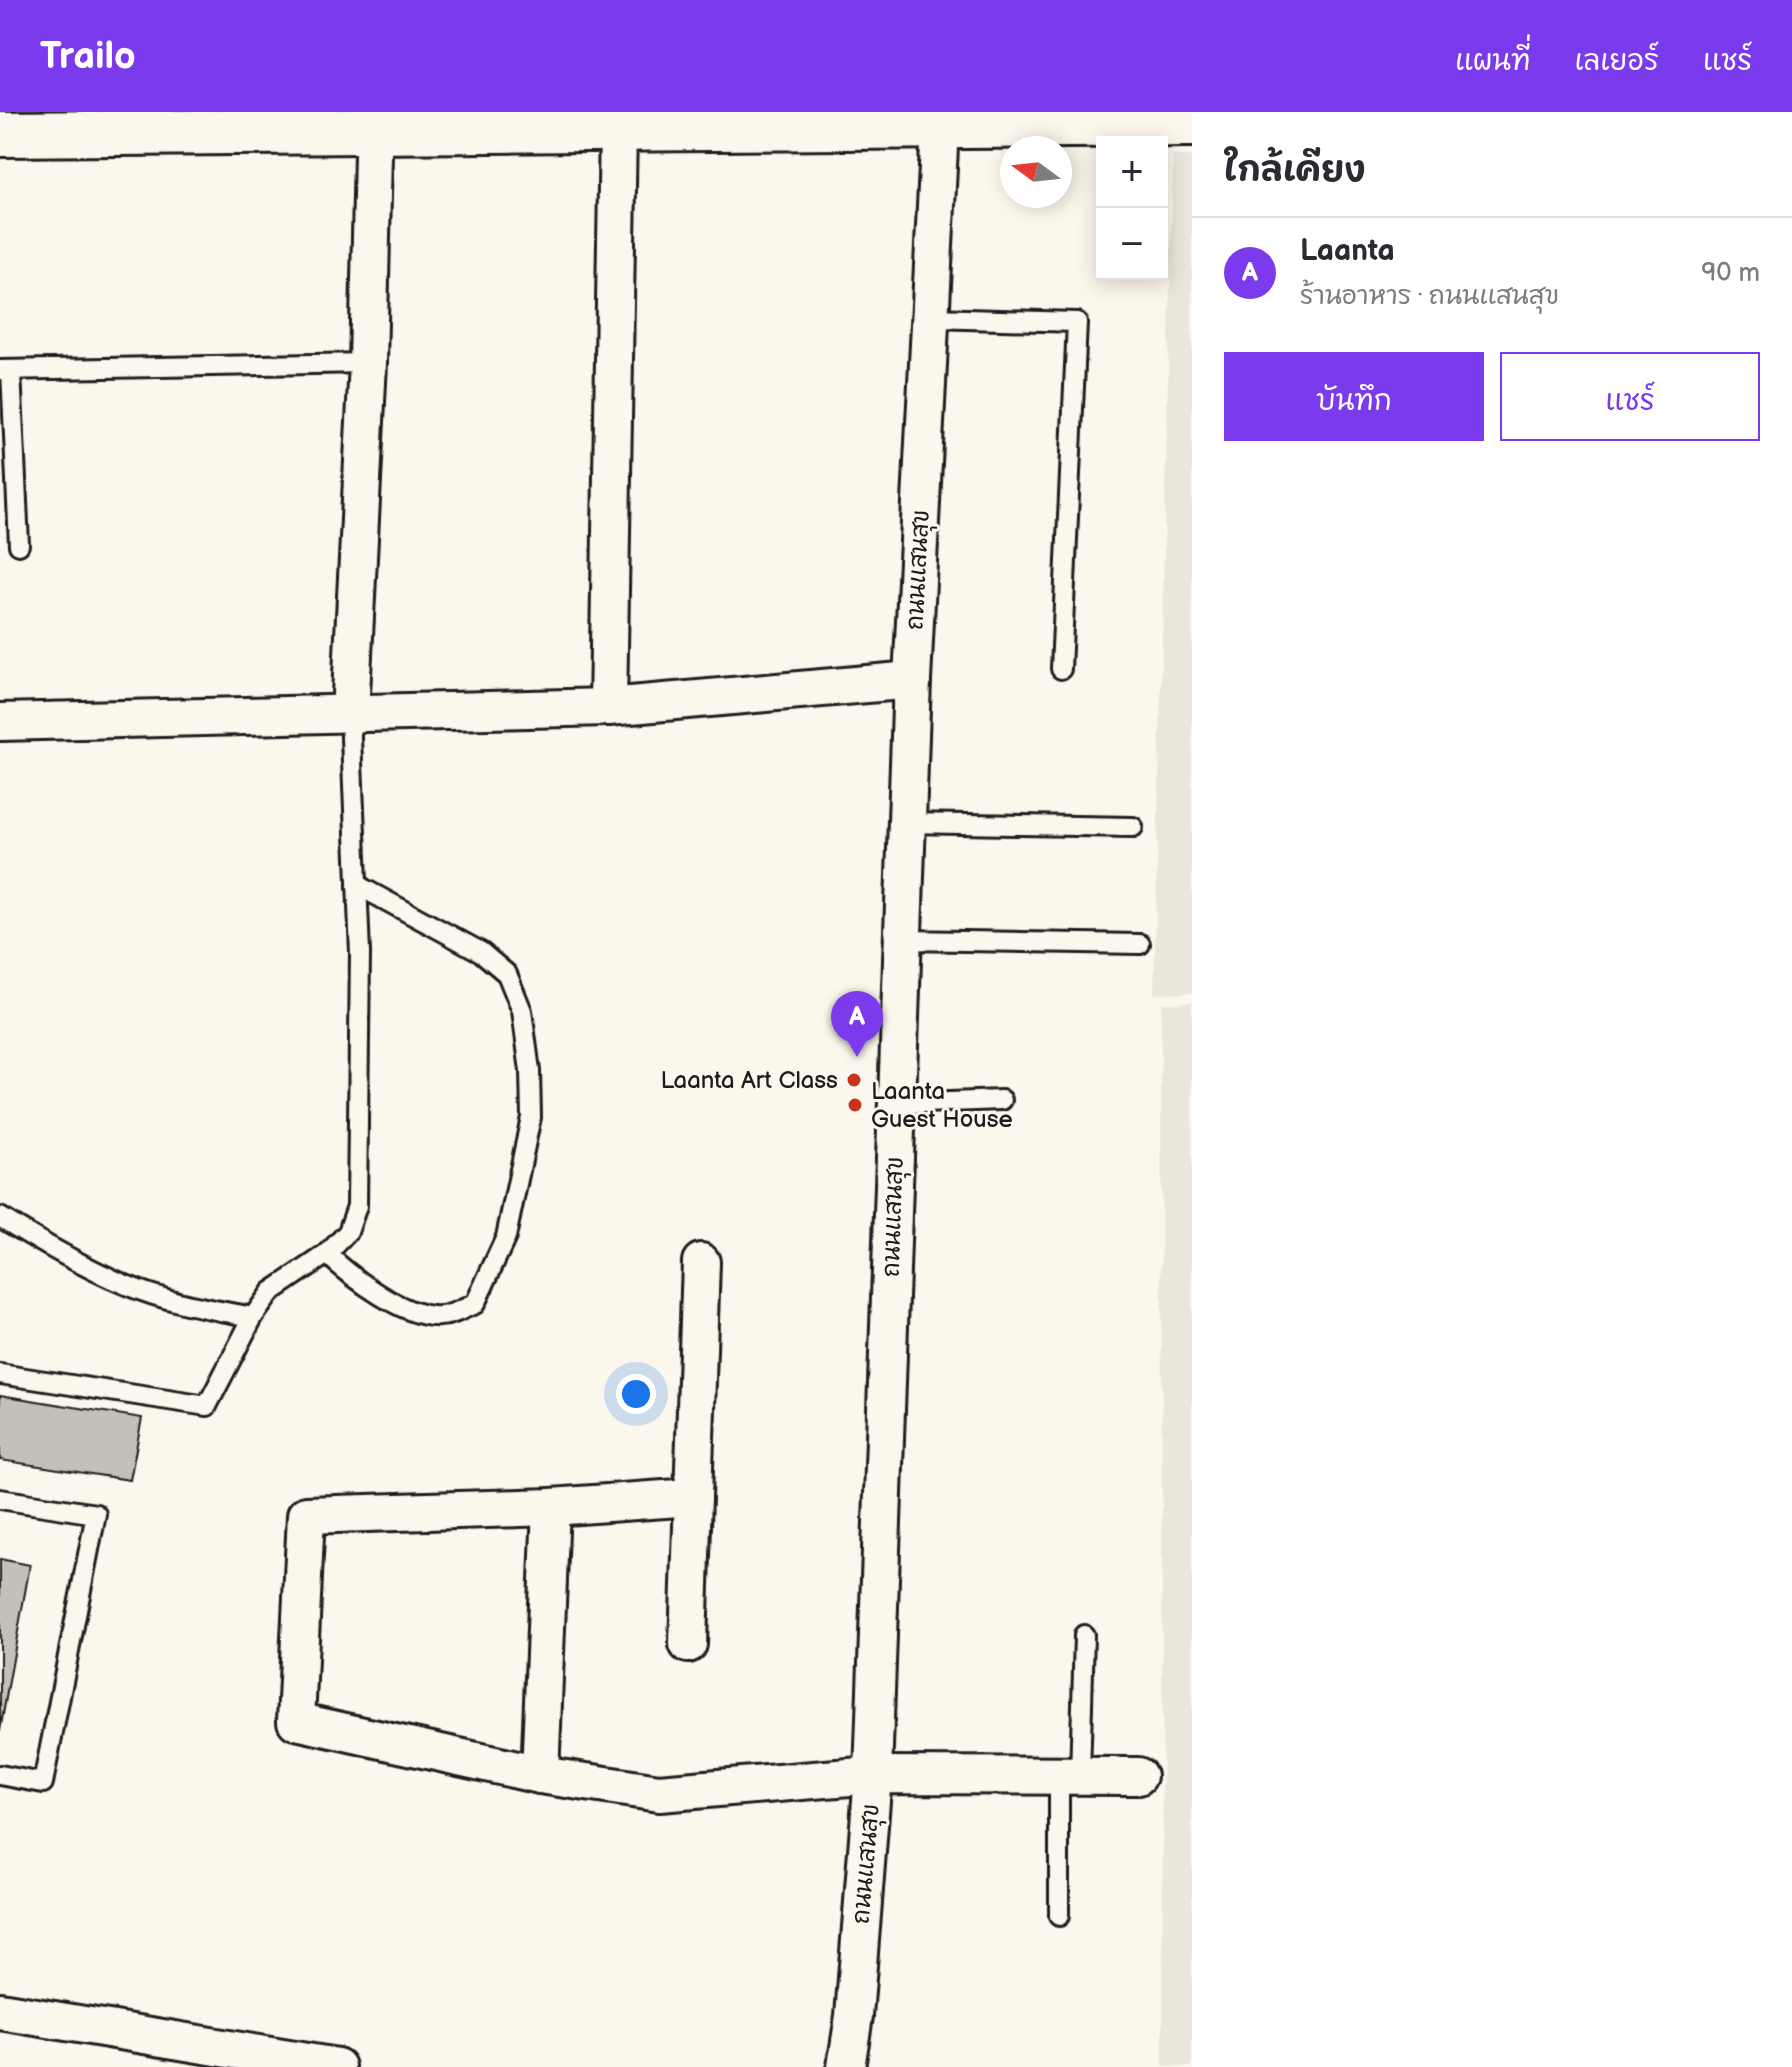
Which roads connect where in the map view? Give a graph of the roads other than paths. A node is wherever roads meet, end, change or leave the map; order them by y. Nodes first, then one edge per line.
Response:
1 (1003, 119) edge
2 (717, 120) edge
3 (374, 121) edge
4 (1192, 124) edge
5 (940, 127) junction
6 (618, 128) junction
7 (0, 134) edge
8 (931, 318) junction
9 (368, 363) junction
10 (5, 370) edge
11 (19, 545) dead end
12 (1061, 669) dead end
13 (912, 680) junction
14 (608, 707) junction
15 (350, 714) junction
16 (0, 722) edge
17 (907, 823) junction
18 (1133, 827) dead end
19 (357, 885) junction
20 (903, 940) junction
21 (1140, 944) dead end
22 (1002, 1100) dead end
23 (897, 1104) junction
24 (0, 1217) edge
25 (327, 1254) junction
26 (701, 1262) dead end
27 (253, 1317) junction
28 (0, 1374) edge
29 (693, 1497) junction
30 (0, 1499) edge
31 (551, 1507) junction
32 (1084, 1635) dead end
33 (688, 1644) dead end
34 (0, 1775) edge
35 (540, 1775) junction
36 (873, 1775) junction
37 (1070, 1776) junction
38 (1138, 1776) dead end
39 (1059, 1916) dead end
40 (0, 2011) edge
41 (337, 2067) edge
42 (846, 2067) edge

1 - 4 street
1 - 5 street
2 - 5 street
2 - 6 street
3 - 6 street
3 - 7 street
3 - 9 street
5 - 8 street, ถนนแสนสุข
6 - 14 street
8 - 12 lane
8 - 13 street, ถนนแสนสุข
9 - 10 lane
9 - 15 street
10 - 11 lane
13 - 14 street
13 - 17 street, ถนนแสนสุข
14 - 15 street
15 - 16 street
15 - 19 lane
17 - 18 lane
17 - 20 street, ถนนแสนสุข
19 - 25 lane
19 - 25 lane
20 - 21 lane
20 - 23 street, ถนนแสนสุข
22 - 23 lane
23 - 36 street, ถนนแสนสุข
24 - 27 lane
25 - 27 lane
26 - 29 street
27 - 28 lane
29 - 31 street
29 - 33 street
30 - 34 lane
31 - 35 street
31 - 35 street
32 - 37 lane
35 - 36 street
36 - 37 street
36 - 42 street, ถนนแสนสุข
37 - 38 street
37 - 39 lane
40 - 41 street

